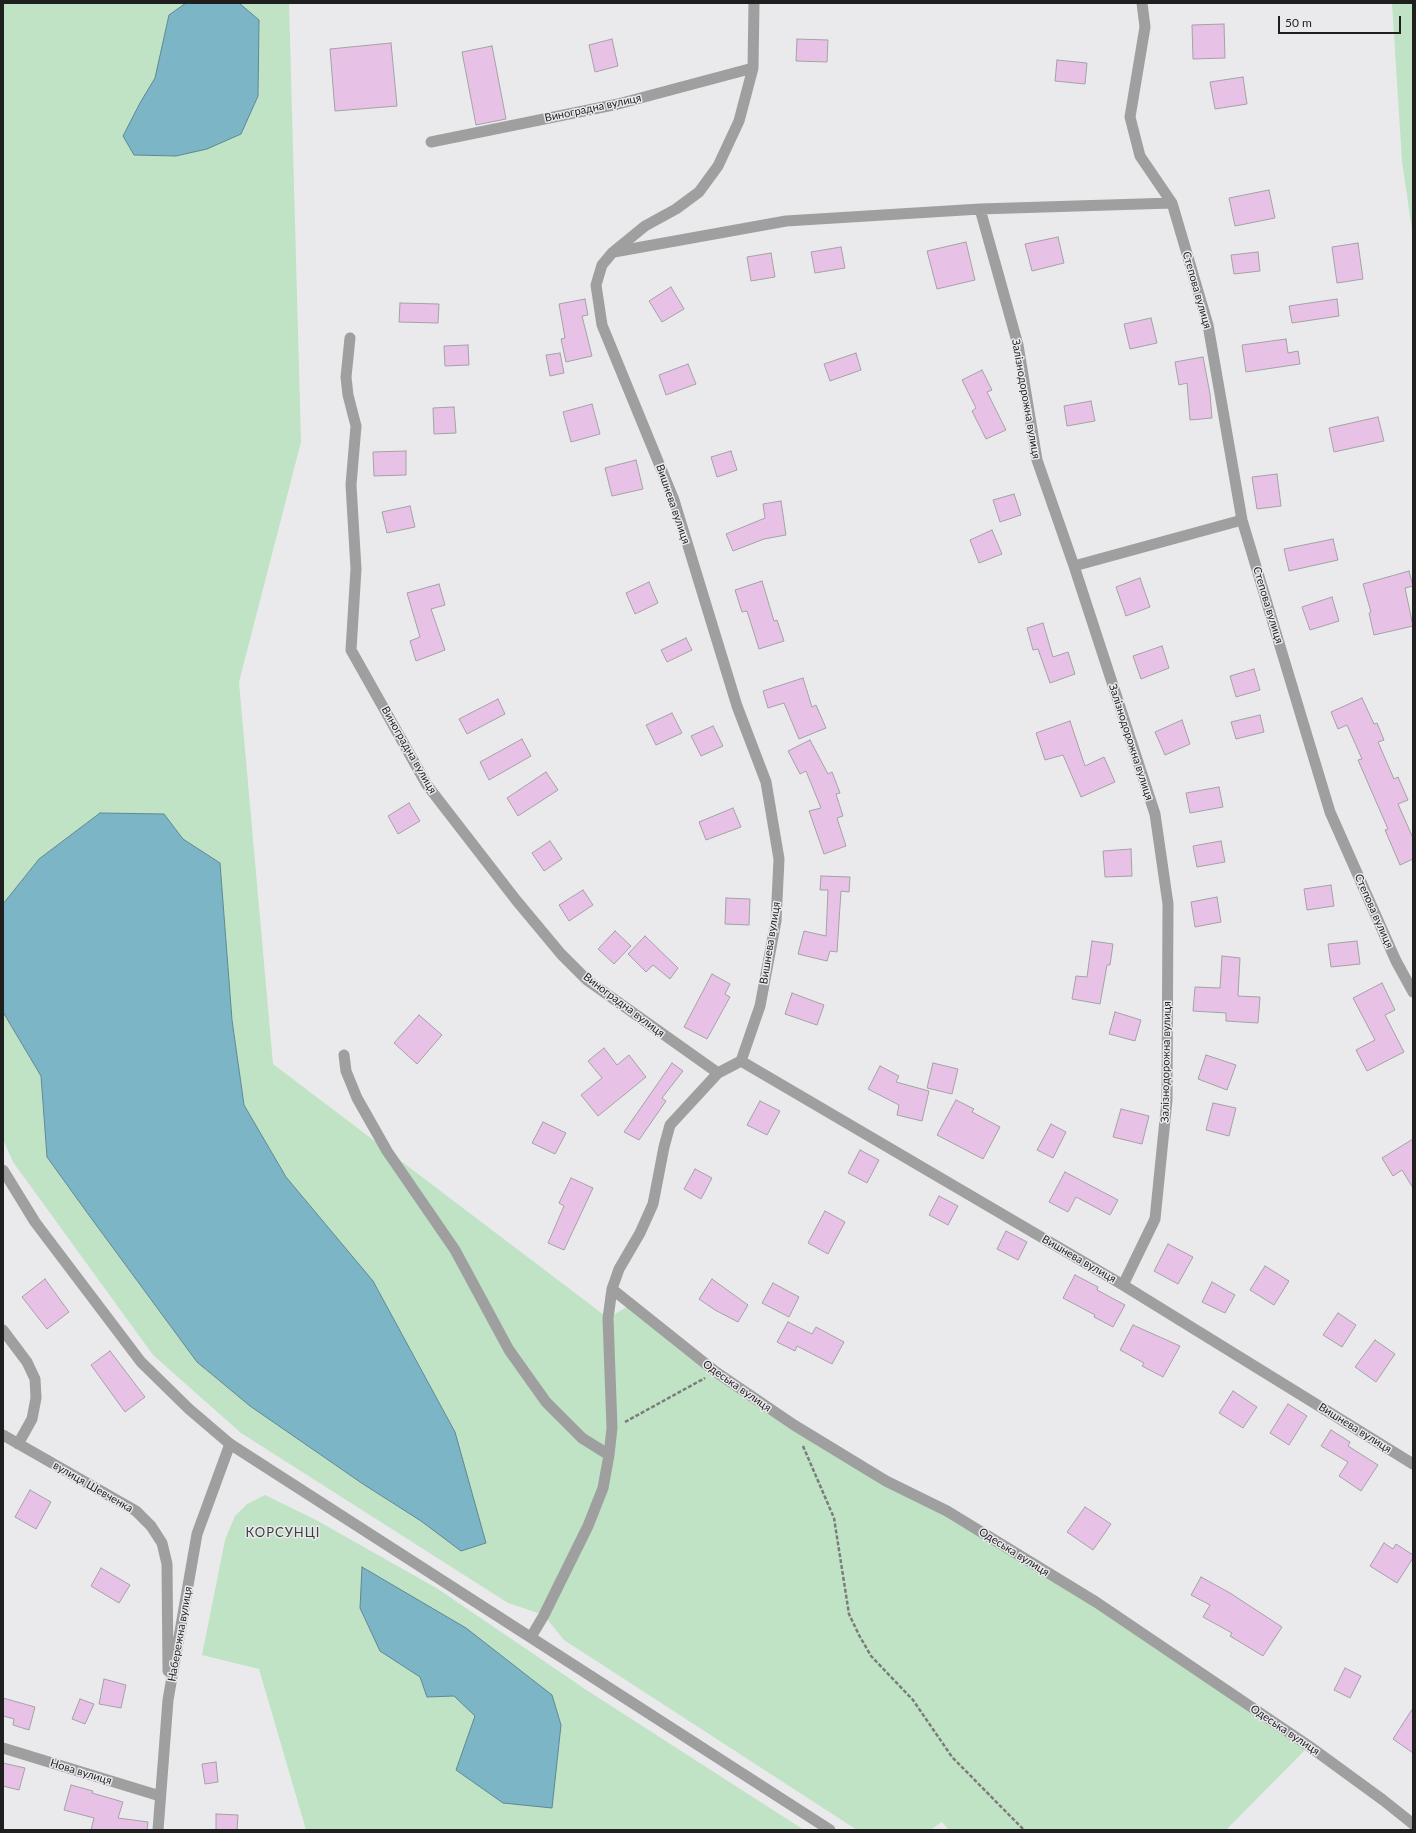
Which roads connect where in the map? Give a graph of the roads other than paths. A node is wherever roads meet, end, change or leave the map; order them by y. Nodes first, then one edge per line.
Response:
1 (754, 3) edge
2 (1142, 3) edge
3 (753, 68) junction
4 (431, 142) dead end
5 (1172, 204) junction
6 (980, 209) junction
7 (612, 253) junction
8 (350, 338) dead end
9 (1242, 520) junction
10 (1074, 566) junction
11 (1413, 992) edge
12 (344, 1055) dead end
13 (741, 1061) junction
14 (718, 1073) junction
15 (3, 1170) edge
16 (1123, 1285) junction
17 (612, 1289) junction
18 (3, 1330) edge
19 (3, 1435) edge
20 (18, 1444) junction
21 (230, 1444) junction
22 (609, 1455) junction
23 (1413, 1464) edge
24 (531, 1637) junction
25 (168, 1700) junction
26 (3, 1748) edge
27 (160, 1796) junction
28 (1413, 1824) edge
29 (158, 1830) edge
30 (830, 1830) edge

1 - 3 street, Вишнева вулиця
2 - 5 street
3 - 4 street, Виноградна вулиця
3 - 7 street, Вишнева вулиця
5 - 6 street
5 - 9 street, Степова вулиця
6 - 7 street
6 - 10 street, Залізнодорожна вулиця
7 - 13 street, Вишнева вулиця
8 - 14 street, Виноградна вулиця
9 - 10 street
9 - 11 street, Степова вулиця
10 - 16 street, Залізнодорожна вулиця
12 - 22 street
13 - 14 street
13 - 16 street, Вишнева вулиця
14 - 17 street
15 - 21 street
16 - 23 street, Вишнева вулиця
17 - 22 street
17 - 28 street, Одеська вулиця
18 - 20 street
19 - 20 street, вулиця Шевченка
20 - 25 street, вулиця Шевченка
21 - 24 street
21 - 25 street, Набережна вулиця
22 - 24 street
24 - 30 street
25 - 27 street, Набережна вулиця
26 - 27 street, Нова вулиця
27 - 29 street, Набережна вулиця

